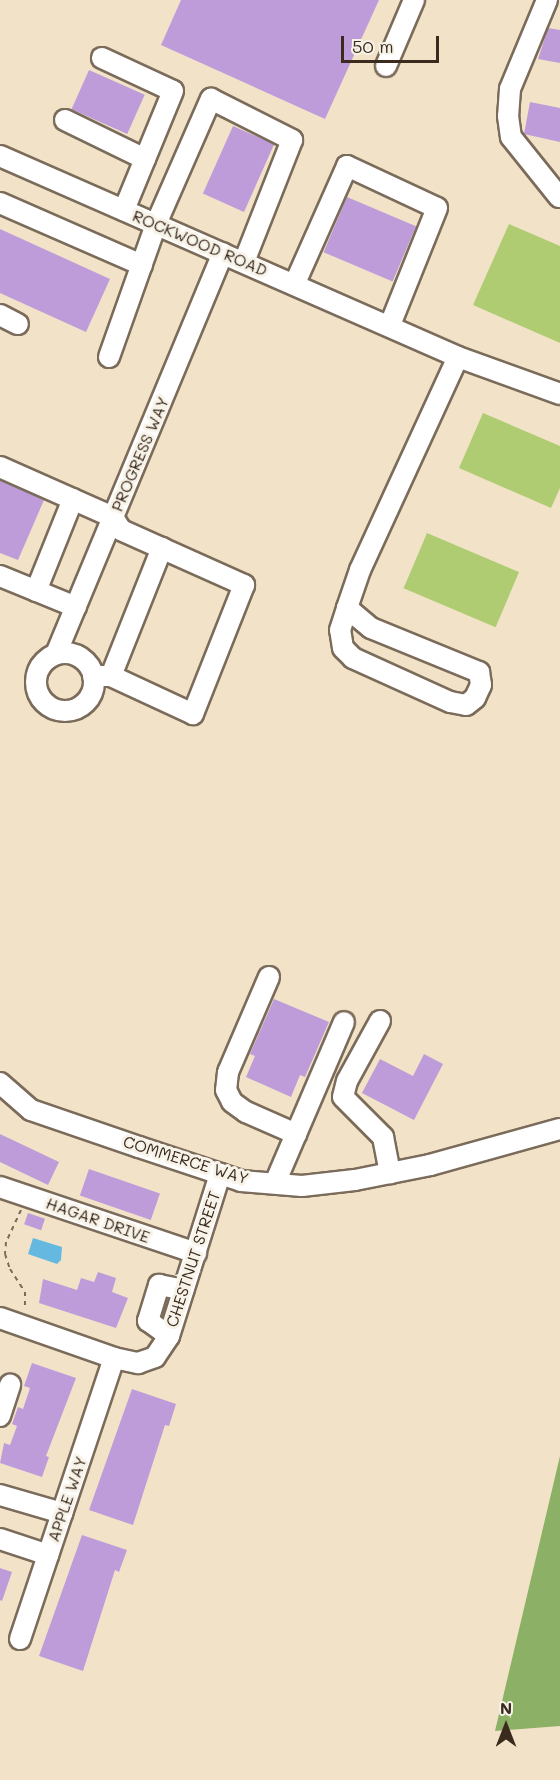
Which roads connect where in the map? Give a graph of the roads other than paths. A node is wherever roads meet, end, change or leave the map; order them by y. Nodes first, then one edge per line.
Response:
1 (414, 0) edge
2 (547, 0) edge
3 (102, 58) dead end
4 (386, 66) dead end
5 (64, 120) dead end
6 (1, 158) edge
7 (146, 159) junction
8 (560, 191) edge
9 (0, 203) edge
10 (124, 210) junction
11 (156, 224) junction
12 (224, 253) junction
13 (244, 262) junction
14 (142, 265) junction
15 (294, 284) junction
16 (0, 315) edge
17 (18, 324) dead end
18 (395, 327) junction
19 (109, 357) dead end
20 (458, 357) junction
21 (560, 394) edge
22 (0, 467) edge
23 (73, 499) junction
24 (113, 517) junction
25 (162, 548) junction
26 (0, 576) edge
27 (36, 591) junction
28 (76, 607) junction
29 (347, 608) junction
30 (56, 654) junction
31 (102, 676) junction
32 (269, 977) dead end
33 (380, 1021) dead end
34 (344, 1022) dead end
35 (0, 1083) edge
36 (560, 1129) edge
37 (296, 1134) junction
38 (390, 1173) junction
39 (220, 1174) junction
40 (275, 1183) junction
41 (0, 1187) edge
42 (196, 1253) junction
43 (9, 1322) edge
44 (114, 1358) junction
45 (10, 1385) dead end
46 (0, 1416) edge
47 (0, 1495) edge
48 (62, 1513) junction
49 (0, 1539) edge
50 (48, 1555) junction
51 (20, 1639) dead end

1 - 4 street
2 - 8 street
3 - 7 street
5 - 7 street
6 - 10 street, ROCKWOOD ROAD
7 - 10 street
9 - 14 street
10 - 11 street, ROCKWOOD ROAD
11 - 12 street, ROCKWOOD ROAD
11 - 13 street
11 - 14 street
12 - 13 street, ROCKWOOD ROAD
12 - 24 street, PROGRESS WAY
13 - 15 street, ROCKWOOD ROAD
14 - 19 street
15 - 18 street, ROCKWOOD ROAD
15 - 18 street
16 - 17 street
18 - 20 street, ROCKWOOD ROAD
20 - 21 street, ROCKWOOD ROAD
20 - 29 street
22 - 23 street
23 - 24 street
23 - 27 street
24 - 25 street
24 - 28 street, PROGRESS WAY
25 - 31 street
25 - 31 street
26 - 27 street
27 - 28 street
28 - 30 street, PROGRESS WAY
29 - 29 street
30 - 31 street
30 - 31 street, PROGRESS WAY
32 - 37 street
33 - 38 street
34 - 37 street
35 - 39 street, COMMERCE WAY
36 - 38 street, COMMERCE WAY
37 - 40 street
38 - 40 street, COMMERCE WAY
39 - 40 street, COMMERCE WAY
39 - 42 street, CHESTNUT STREET
41 - 42 street, HAGAR DRIVE
42 - 44 street, CHESTNUT STREET
43 - 44 street, CHESTNUT STREET
44 - 48 street, APPLE WAY
45 - 46 street
47 - 48 street
48 - 50 street, APPLE WAY
49 - 50 street
50 - 51 street, APPLE WAY

